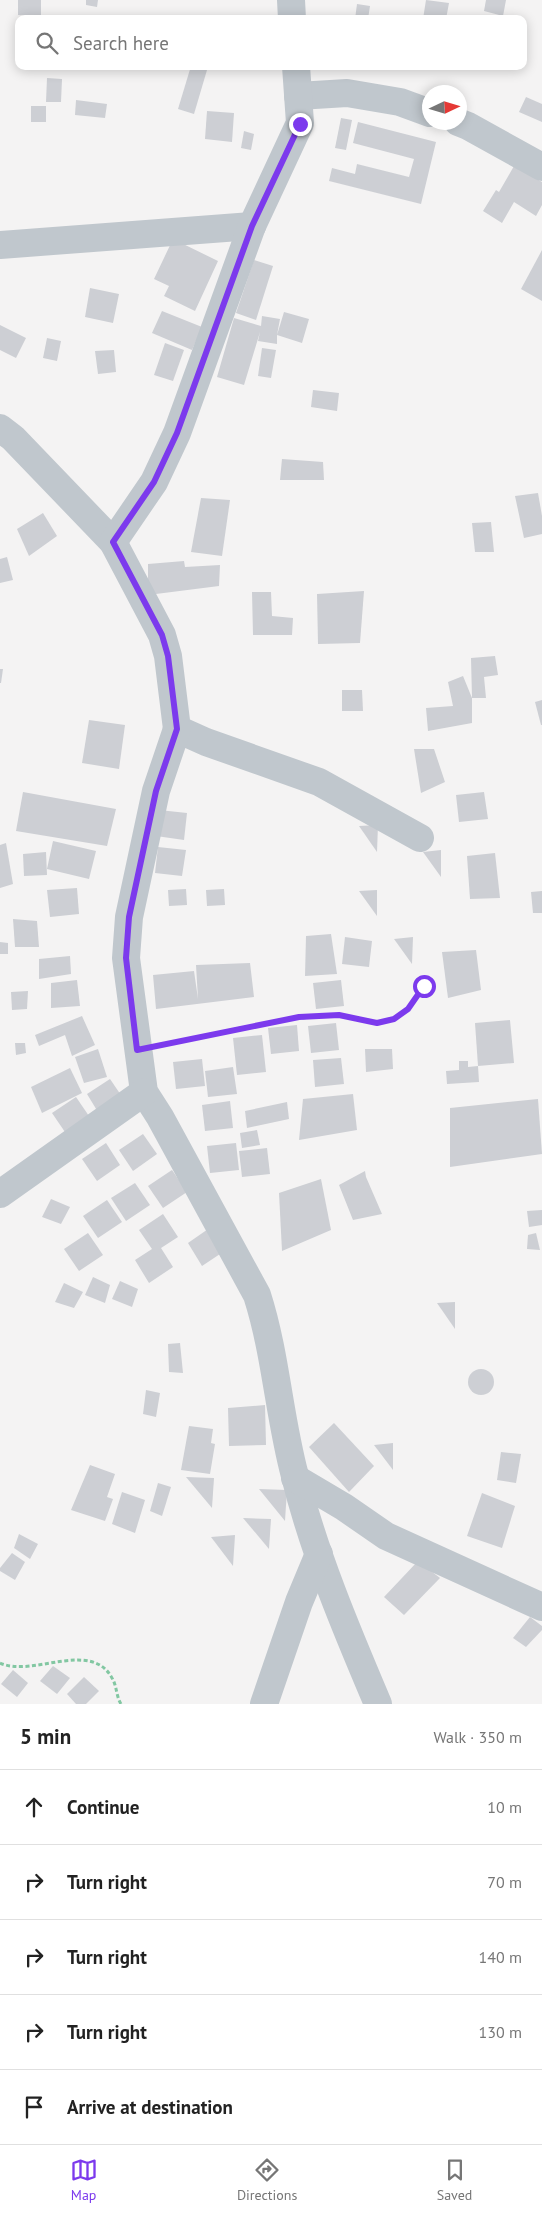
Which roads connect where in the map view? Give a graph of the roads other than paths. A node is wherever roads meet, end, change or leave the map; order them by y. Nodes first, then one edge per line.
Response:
1 (291, 0) edge
2 (292, 15) edge
3 (296, 70) edge
4 (298, 96) junction
5 (422, 109) edge
6 (467, 127) edge
7 (542, 167) edge
8 (252, 226) junction
9 (0, 245) edge
10 (0, 428) edge
11 (113, 542) junction
12 (177, 729) junction
13 (420, 838) dead end
14 (144, 1092) junction
15 (0, 1194) edge
16 (295, 1478) junction
17 (319, 1554) junction
18 (542, 1607) edge
19 (264, 1704) edge
20 (378, 1704) edge

1 - 2 street
3 - 4 street
4 - 5 street
4 - 8 street
6 - 7 street
8 - 9 street
8 - 11 street
10 - 11 street
11 - 12 street
12 - 13 street
12 - 14 street
14 - 15 street
14 - 16 street
16 - 17 street
16 - 18 street
17 - 19 street
17 - 20 street

